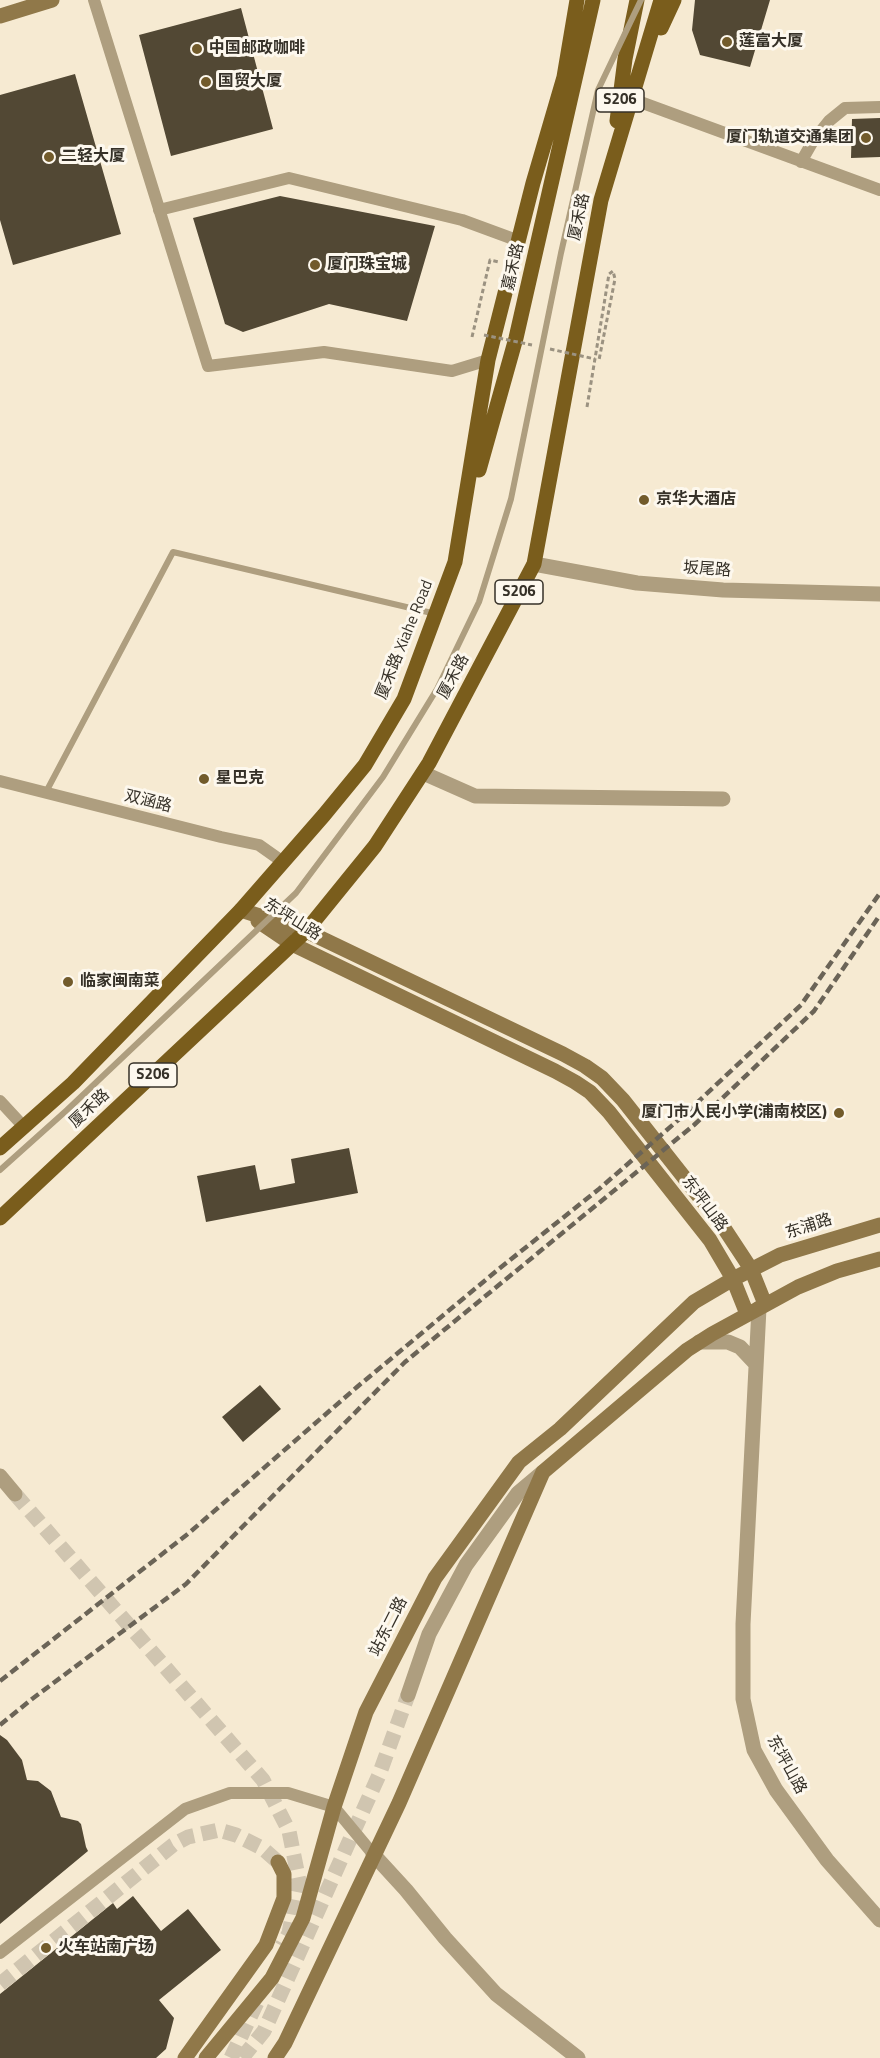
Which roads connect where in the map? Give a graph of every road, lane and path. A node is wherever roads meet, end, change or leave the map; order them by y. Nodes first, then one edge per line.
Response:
1 (52, 0) edge
2 (94, 0) edge
3 (564, 0) edge
4 (577, 0) edge
5 (593, 0) edge
6 (639, 0) edge
7 (661, 0) edge
8 (674, 0) edge
9 (0, 15) edge
10 (564, 77) junction
11 (633, 94) junction
12 (880, 107) edge
13 (801, 162) junction
14 (880, 190) edge
15 (601, 200) junction
16 (159, 210) junction
17 (519, 242) junction
18 (497, 272) dead end
19 (472, 337) dead end
20 (488, 360) junction
21 (597, 360) junction
22 (587, 407) dead end
23 (459, 539) junction
24 (534, 564) junction
25 (880, 594) edge
26 (436, 614) junction
27 (423, 773) junction
28 (0, 781) edge
29 (45, 793) junction
30 (723, 799) dead end
31 (283, 862) junction
32 (241, 910) junction
33 (306, 932) junction
34 (292, 944) junction
35 (0, 1101) edge
36 (24, 1127) junction
37 (0, 1149) edge
38 (0, 1170) edge
39 (0, 1218) edge
40 (880, 1225) edge
41 (880, 1259) edge
42 (751, 1269) junction
43 (733, 1279) junction
44 (757, 1308) junction
45 (699, 1342) junction
46 (756, 1364) junction
47 (543, 1472) junction
48 (0, 1476) edge
49 (15, 1494) tunnel mouth
50 (408, 1695) tunnel mouth
51 (334, 1807) junction
52 (374, 1854) junction
53 (278, 1862) tunnel mouth
54 (880, 1920) edge
55 (0, 1953) edge
56 (185, 2058) edge
57 (206, 2058) edge
58 (275, 2058) edge
59 (578, 2058) edge

1 - 9 main road
2 - 16 street
3 - 10 main road
4 - 10 main road, S206
5 - 23 main road, 嘉禾路 / S206
6 - 15 main road, S206, bridge
6 - 38 lane, bridge
7 - 11 main road, 厦禾路 / S206
8 - 11 main road
10 - 17 main road, S206
11 - 13 street
11 - 15 main road, 厦禾路 / S206
12 - 13 street
13 - 14 street
15 - 24 main road, 厦禾路 / S206
16 - 17 street
16 - 20 street
17 - 20 main road, S206
18 - 19 path
20 - 23 main road, S206
21 - 21 path
21 - 22 path
23 - 26 main road, 厦禾路 Xiahe Road / S206
24 - 25 street, 坂尾路
24 - 27 main road, 厦禾路 / S206
26 - 29 lane
26 - 31 main road, 厦禾路 Xiahe Road / S206
27 - 30 street
27 - 33 main road, 厦禾路 / S206
28 - 29 street, 双涵路
29 - 31 street, 双涵路
31 - 32 main road, 厦禾路 / S206
32 - 33 main road, 东坪山路
32 - 34 main road, 东坪山路
32 - 36 main road, 厦禾路 / S206
33 - 34 main road, 厦禾路 / S206
33 - 42 main road, 东坪山路
34 - 39 main road, 厦禾路 / S206
34 - 43 main road, 东坪山路
35 - 36 street
36 - 37 main road, 厦禾路 / S206
40 - 42 main road, 东浦路
41 - 44 main road
42 - 43 main road, 东浦路
42 - 44 main road, 东坪山路
43 - 44 main road, 东坪山路
43 - 51 main road, 站东二路
44 - 45 main road
44 - 46 street, 东坪山路
45 - 46 street
45 - 47 main road
46 - 54 street, 东坪山路
47 - 50 street
47 - 52 main road
48 - 49 street
51 - 52 street
51 - 55 street
51 - 57 main road, 站东二路
52 - 58 main road
52 - 59 street
53 - 56 main road

